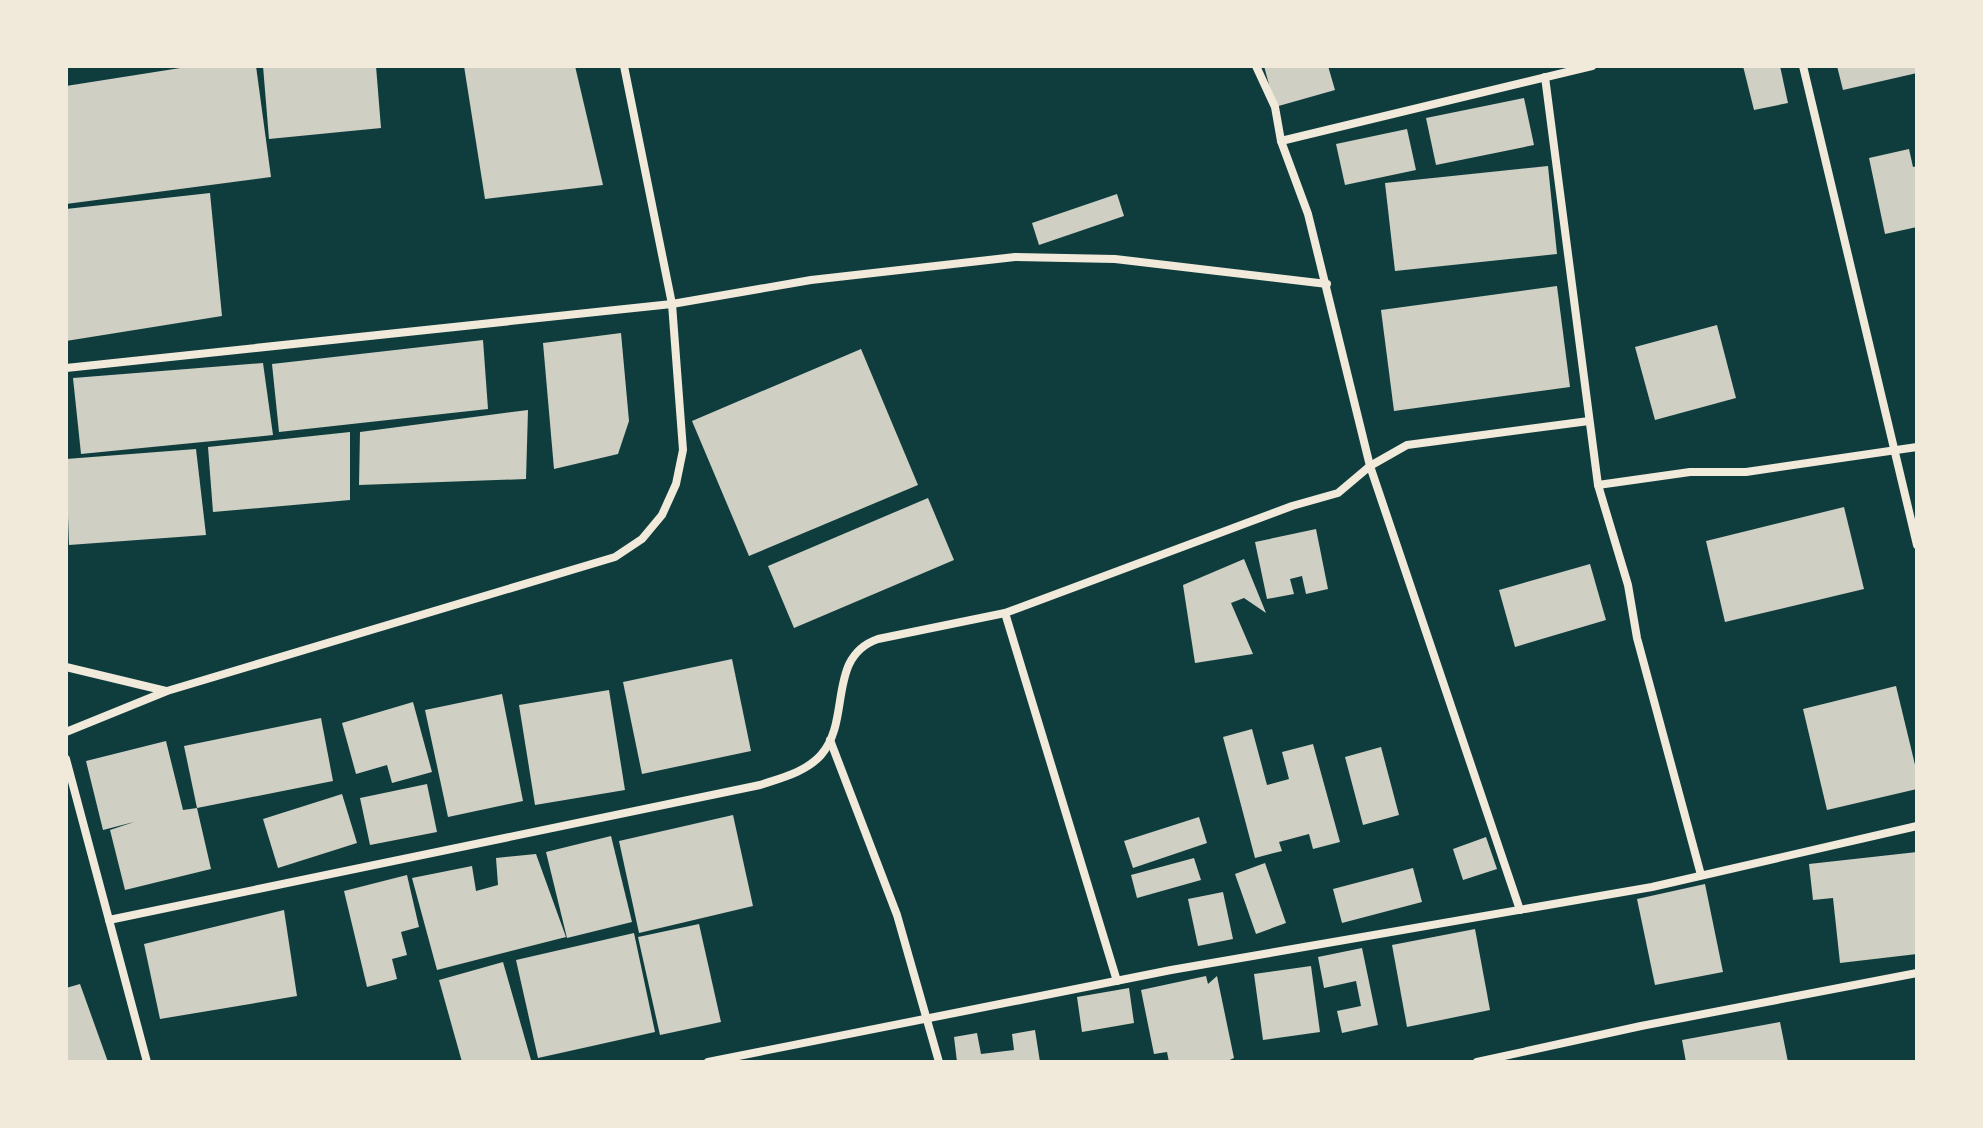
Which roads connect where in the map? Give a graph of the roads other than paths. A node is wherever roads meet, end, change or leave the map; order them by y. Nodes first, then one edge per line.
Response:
1 (624, 66) edge
2 (1256, 66) edge
3 (1592, 66) edge
4 (1803, 66) edge
5 (1545, 77) junction
6 (1281, 141) junction
7 (1327, 284) junction
8 (672, 304) junction
9 (66, 368) edge
10 (1589, 421) junction
11 (1917, 447) edge
12 (1895, 451) junction
13 (1370, 466) junction
14 (1598, 485) junction
15 (1917, 545) edge
16 (1005, 613) junction
17 (66, 667) edge
18 (167, 691) junction
19 (66, 732) edge
20 (830, 740) junction
21 (66, 759) edge
22 (1917, 826) edge
23 (1701, 875) junction
24 (1520, 910) junction
25 (109, 920) junction
26 (1917, 973) edge
27 (1117, 981) junction
28 (928, 1018) junction
29 (147, 1062) edge
30 (708, 1062) edge
31 (939, 1062) edge
32 (1477, 1062) edge

1 - 8 street
2 - 6 street
3 - 5 street
4 - 12 street
5 - 6 street
5 - 10 street
6 - 7 street
7 - 8 street
7 - 13 street
8 - 9 street
8 - 18 street
10 - 13 street
10 - 14 street
11 - 12 street
12 - 14 street
12 - 15 street
13 - 16 street
13 - 24 street
14 - 23 street
16 - 20 street
16 - 27 street
17 - 18 street
18 - 19 street
20 - 25 street
20 - 28 street
21 - 25 street
22 - 23 street
23 - 24 street
24 - 27 street
25 - 29 street
26 - 32 street
27 - 28 street
28 - 30 street
28 - 31 street

